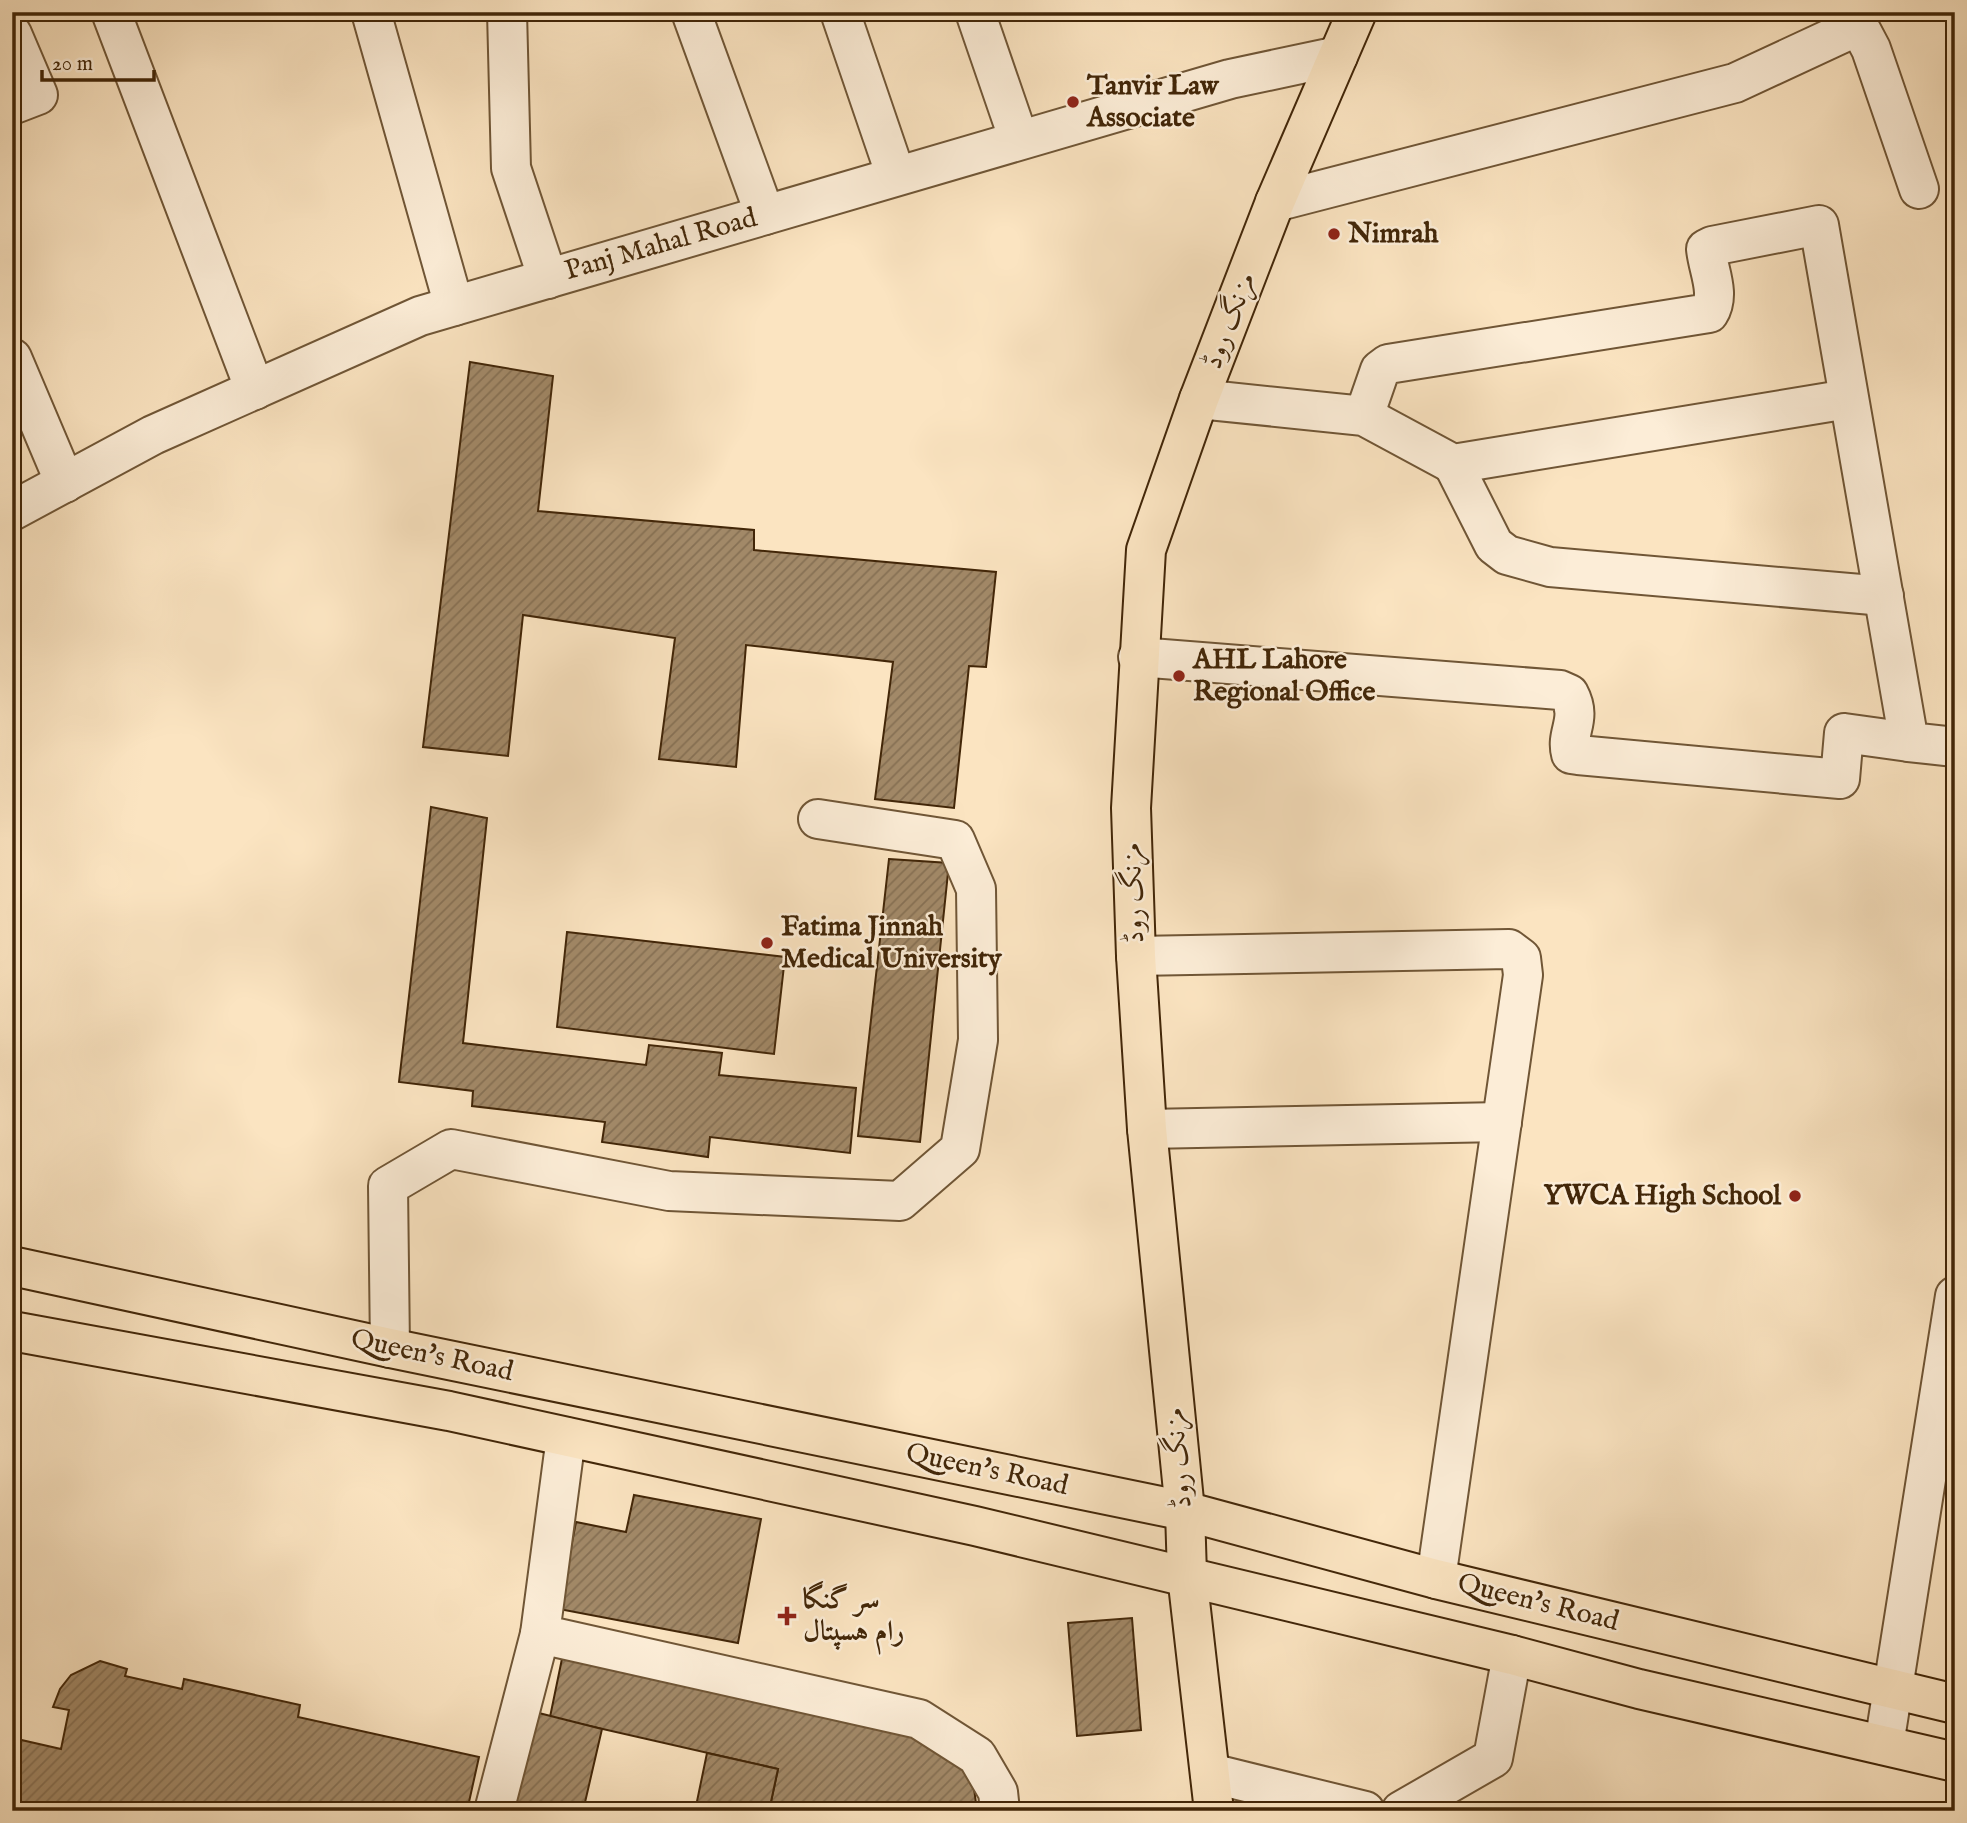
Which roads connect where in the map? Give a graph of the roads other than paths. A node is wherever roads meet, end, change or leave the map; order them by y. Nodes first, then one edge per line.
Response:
1 (111, 12) edge
2 (371, 12) edge
3 (483, 12) edge
4 (691, 12) edge
5 (840, 12) edge
6 (975, 12) edge
7 (1357, 12) edge
8 (507, 27) edge
9 (12, 34) edge
10 (1338, 56) junction
11 (12, 105) edge
12 (1019, 140) junction
13 (897, 176) junction
14 (1919, 189) dead end
15 (1275, 202) junction
16 (765, 215) junction
17 (548, 279) junction
18 (454, 306) junction
19 (12, 358) edge
20 (255, 390) junction
21 (1199, 399) junction
22 (1849, 399) junction
23 (1364, 416) junction
24 (1454, 464) junction
25 (65, 483) junction
26 (12, 511) edge
27 (1884, 596) junction
28 (1138, 657) junction
29 (1909, 742) junction
30 (1955, 747) edge
31 (818, 819) dead end
32 (1136, 956) junction
33 (1502, 1122) junction
34 (1147, 1129) junction
35 (12, 1266) edge
36 (1955, 1296) edge
37 (12, 1331) edge
38 (390, 1348) junction
39 (1949, 1366) edge
40 (566, 1437) junction
41 (1185, 1511) junction
42 (1186, 1575) junction
43 (1436, 1579) junction
44 (540, 1634) junction
45 (1512, 1655) junction
46 (1892, 1689) junction
47 (1955, 1704) edge
48 (1884, 1745) junction
49 (1955, 1762) edge
50 (1210, 1773) junction
51 (494, 1811) edge
52 (1000, 1811) edge
53 (1214, 1811) edge
54 (1365, 1811) edge
55 (1401, 1811) edge

1 - 20 street
2 - 18 street
3 - 8 street
4 - 16 street
5 - 13 street
6 - 12 street
7 - 10 main road, مزنگ روڈ
8 - 17 street
9 - 11 street
10 - 12 street, Panj Mahal Road
10 - 15 main road, مزنگ روڈ
12 - 13 street, Panj Mahal Road
13 - 16 street, Panj Mahal Road
14 - 15 street
15 - 21 main road, مزنگ روڈ
16 - 17 street, Panj Mahal Road
17 - 18 street, Panj Mahal Road
18 - 20 street, Panj Mahal Road
19 - 25 street
20 - 25 street, Panj Mahal Road
21 - 23 street
21 - 28 main road, مزنگ روڈ
22 - 23 street
22 - 24 street
22 - 27 street
23 - 24 street
24 - 27 street
25 - 26 street, Panj Mahal Road
27 - 29 street
28 - 29 street
28 - 32 main road, مزنگ روڈ
29 - 30 street
31 - 38 street
32 - 33 street
32 - 34 main road, مزنگ روڈ
33 - 34 street
33 - 43 street
34 - 41 main road, مزنگ روڈ
35 - 38 main road, Queen's Road
36 - 39 street
37 - 40 main road, Queen's Road
38 - 41 main road, Queen's Road
39 - 46 street
40 - 42 main road, Queen's Road
40 - 44 street
41 - 42 main road, مزنگ روڈ
41 - 43 main road, Queen's Road
42 - 45 main road, Queen's Road
42 - 50 main road, مزنگ روڈ
43 - 46 main road, Queen's Road
44 - 51 street
44 - 52 street
45 - 48 main road, Queen's Road
45 - 55 street
46 - 47 main road, Queen's Road
46 - 48 street
48 - 49 main road, Queen's Road
50 - 53 main road, مزنگ روڈ
50 - 54 street

